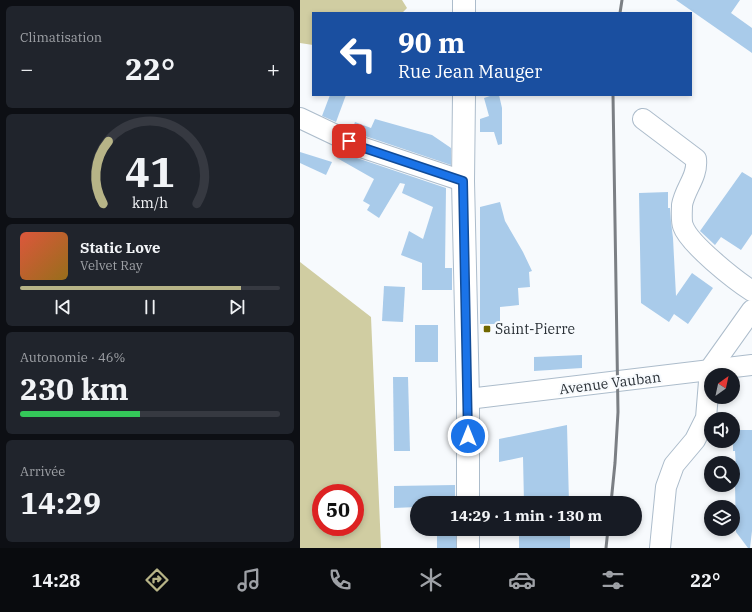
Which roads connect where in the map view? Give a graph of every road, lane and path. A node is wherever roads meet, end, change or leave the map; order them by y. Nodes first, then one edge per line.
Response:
1 (464, 0) edge
2 (464, 12) edge
3 (464, 96) edge
4 (300, 118) edge
5 (642, 119) dead end
6 (463, 181) junction
7 (752, 291) edge
8 (752, 310) edge
9 (752, 365) edge
10 (711, 368) edge
11 (720, 368) edge
12 (704, 370) edge
13 (468, 400) junction
14 (707, 404) edge
15 (468, 496) edge
16 (468, 536) edge
17 (468, 548) edge
18 (660, 548) edge

1 - 2 main road
3 - 6 main road
4 - 6 street
5 - 7 street
6 - 13 main road
8 - 10 street
9 - 11 street, Avenue Vauban
12 - 13 street, Avenue Vauban
13 - 15 main road
14 - 18 street
16 - 17 main road

